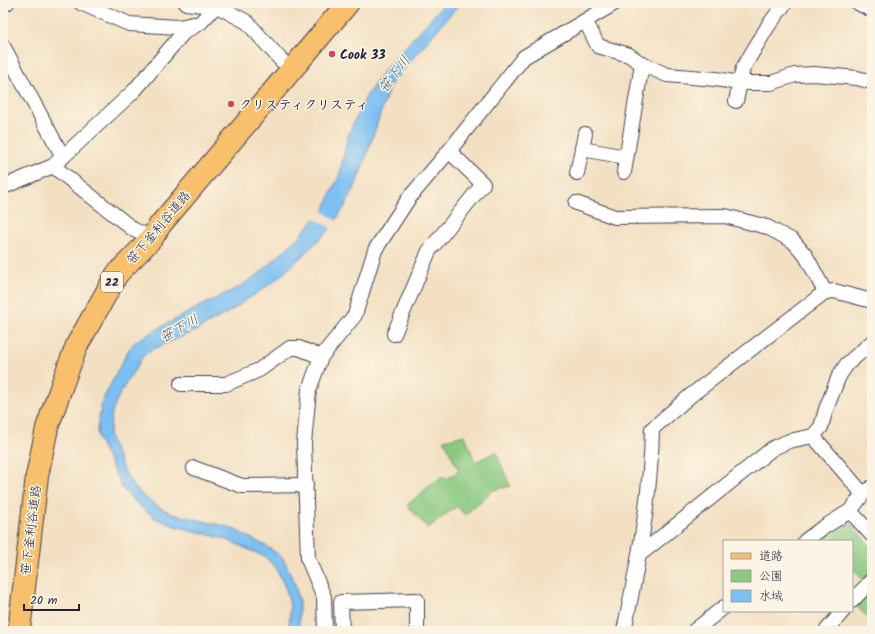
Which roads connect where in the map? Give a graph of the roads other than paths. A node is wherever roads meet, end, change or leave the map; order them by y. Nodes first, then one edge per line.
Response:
1 (7, 3) edge
2 (81, 3) edge
3 (186, 3) edge
4 (348, 3) edge
5 (615, 3) edge
6 (785, 3) edge
7 (858, 3) edge
8 (3, 5) edge
9 (214, 7) junction
10 (872, 10) edge
11 (201, 22) junction
12 (586, 22) junction
13 (3, 46) edge
14 (642, 64) junction
15 (291, 69) junction
16 (872, 82) edge
17 (739, 83) junction
18 (736, 101) dead end
19 (585, 134) dead end
20 (582, 149) junction
21 (450, 151) junction
22 (626, 157) junction
23 (58, 162) junction
24 (624, 172) dead end
25 (577, 173) dead end
26 (3, 187) edge
27 (576, 203) dead end
28 (152, 238) junction
29 (825, 292) junction
30 (872, 301) edge
31 (394, 334) dead end
32 (872, 342) edge
33 (321, 357) junction
34 (181, 384) dead end
35 (813, 436) junction
36 (194, 468) dead end
37 (306, 485) junction
38 (868, 491) edge
39 (850, 511) junction
40 (872, 535) edge
41 (807, 540) edge
42 (639, 555) junction
43 (872, 580) edge
44 (853, 600) edge
45 (723, 608) edge
46 (842, 612) edge
47 (19, 631) edge
48 (325, 631) edge
49 (342, 631) edge
50 (417, 631) edge
51 (624, 631) edge
52 (694, 631) edge
53 (826, 631) edge

1 - 8 street
2 - 11 street
3 - 9 street
4 - 15 main road, 笹下釜利谷道路 / 22
5 - 12 street
6 - 17 street
7 - 10 street
9 - 11 street
9 - 15 street
11 - 23 street
12 - 14 street
12 - 21 street
13 - 23 street
14 - 17 street
14 - 22 street
15 - 28 main road, 笹下釜利谷道路 / 22
16 - 17 street
17 - 18 street
19 - 20 street
20 - 22 street
20 - 25 street
21 - 31 street
21 - 33 street
22 - 24 street
23 - 26 street
23 - 28 street
27 - 29 street
28 - 47 main road, 笹下釜利谷道路 / 22
29 - 30 street
29 - 42 street
32 - 35 street
33 - 34 street
33 - 37 street
35 - 38 street
35 - 42 street
36 - 37 street
37 - 48 street
38 - 39 street
39 - 40 street
39 - 41 street
42 - 51 street
43 - 44 street
45 - 52 street
46 - 53 street
49 - 50 street

